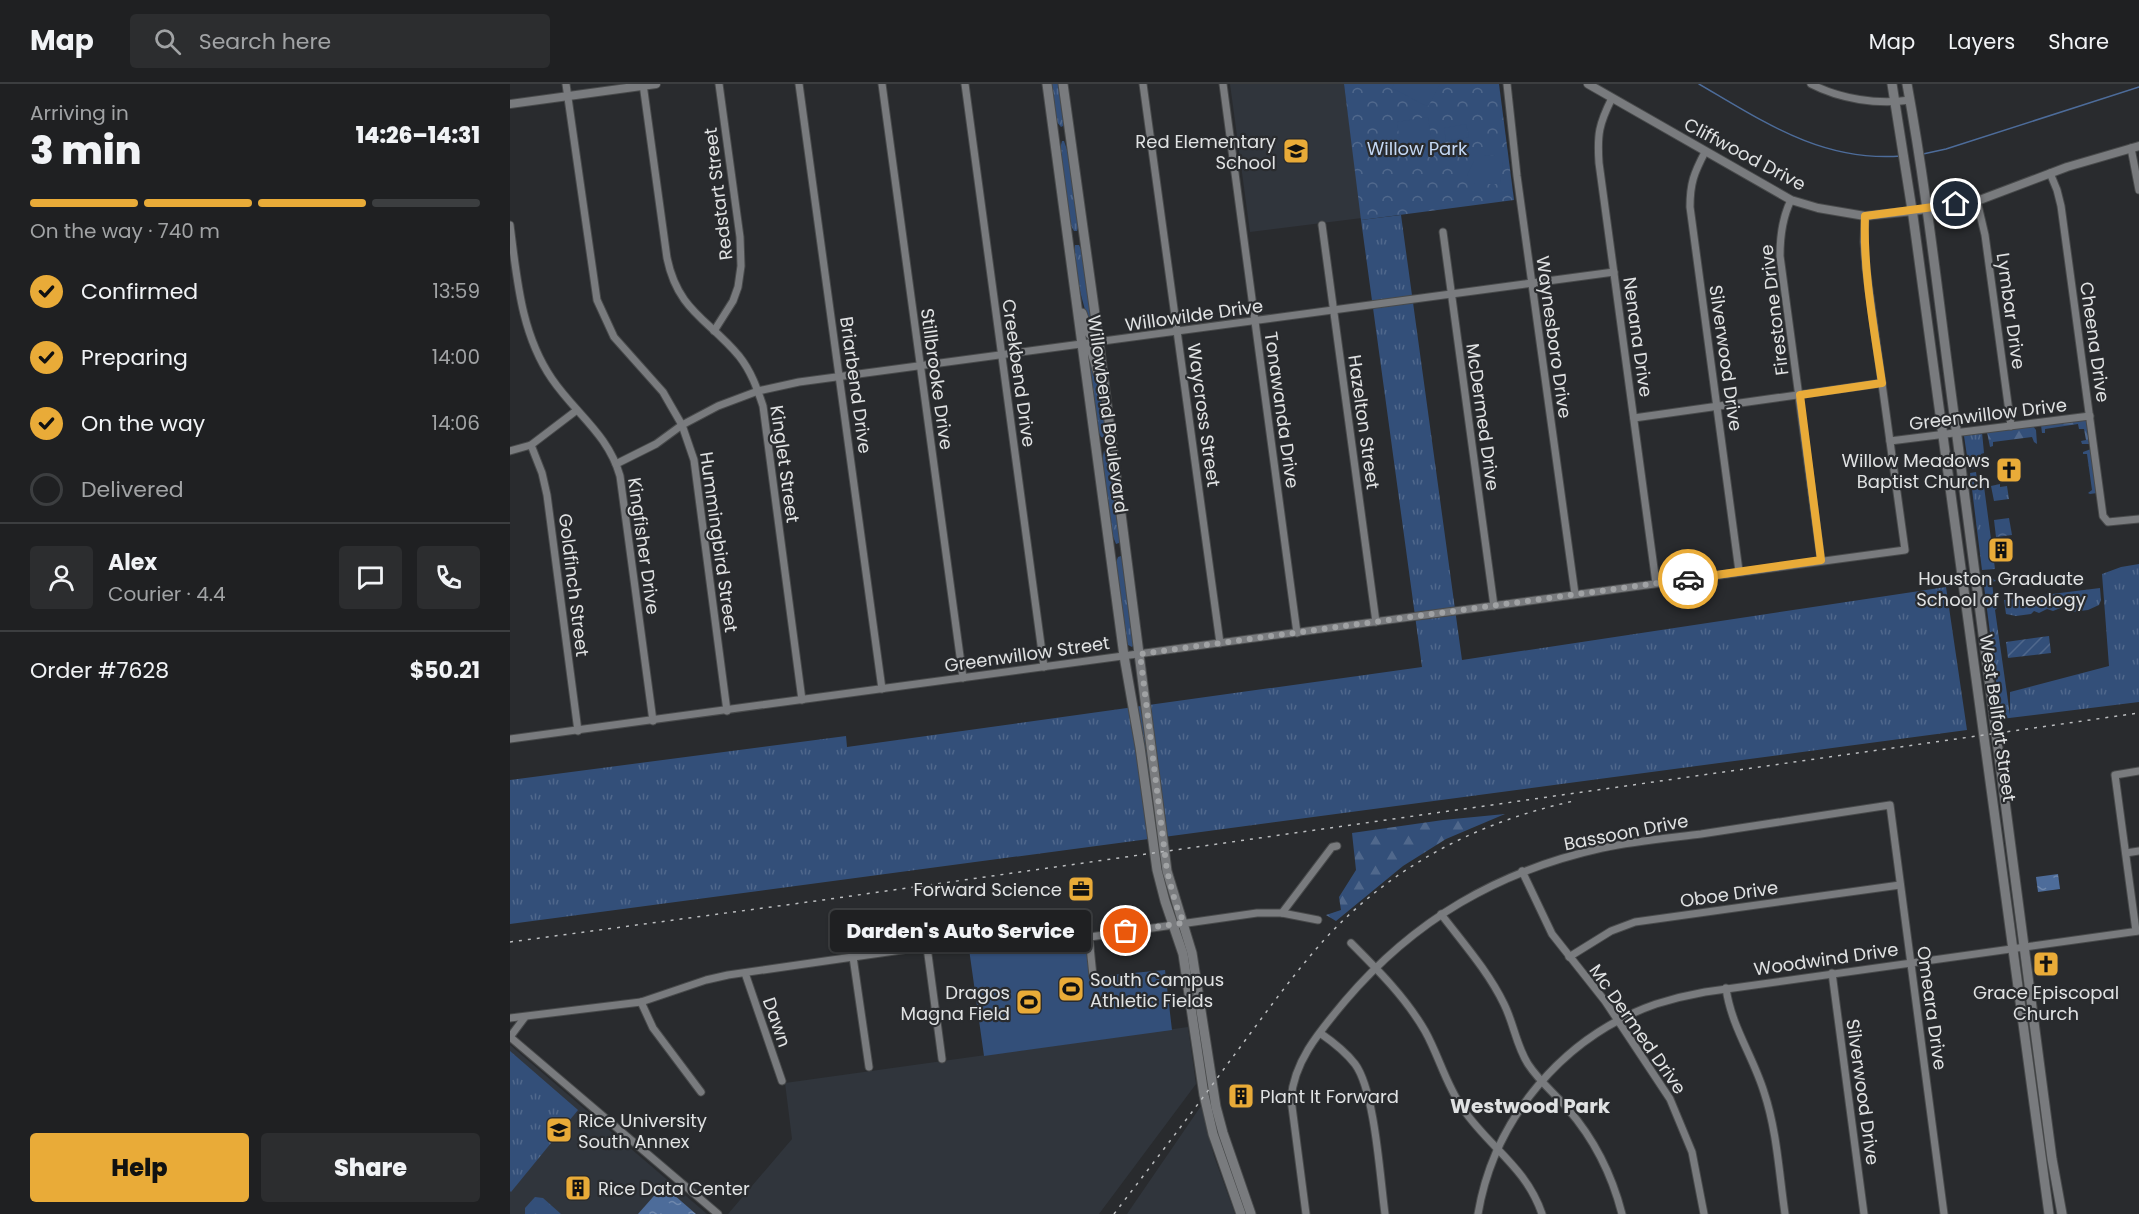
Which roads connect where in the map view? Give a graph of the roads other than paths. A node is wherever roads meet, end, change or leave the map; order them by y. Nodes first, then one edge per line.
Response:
1 (567, 84) edge
2 (656, 84) edge
3 (719, 84) edge
4 (799, 84) edge
5 (882, 84) edge
6 (965, 84) edge
7 (1047, 84) edge
8 (1063, 84) edge
9 (1143, 84) edge
10 (1223, 84) edge
11 (1507, 84) edge
12 (1588, 84) edge
13 (1811, 84) edge
14 (1892, 84) edge
15 (1907, 84) edge
16 (643, 85) edge
17 (1830, 88) edge
18 (568, 96) junction
19 (1612, 98) junction
20 (1910, 100) junction
21 (1896, 102) junction
22 (510, 104) edge
23 (1070, 133) junction
24 (1054, 136) junction
25 (2135, 147) edge
26 (1705, 152) junction
27 (2050, 173) junction
28 (2139, 190) edge
29 (1791, 200) junction
30 (1977, 201) junction
31 (1927, 209) junction
32 (1913, 212) junction
33 (1865, 216) junction
34 (510, 225) edge
35 (1322, 225) dead end
36 (1443, 232) dead end
37 (1084, 236) junction
38 (1067, 239) junction
39 (1614, 272) junction
40 (1532, 284) junction
41 (1075, 294) junction
42 (1452, 295) junction
43 (1334, 311) junction
44 (1941, 319) junction
45 (1255, 321) junction
46 (1928, 322) junction
47 (714, 331) junction
48 (1177, 332) junction
49 (1099, 343) junction
50 (1082, 345) junction
51 (1002, 356) junction
52 (921, 367) junction
53 (840, 378) junction
54 (1882, 383) junction
55 (758, 391) junction
56 (1800, 395) junction
57 (1106, 401) junction
58 (1717, 406) junction
59 (577, 410) junction
60 (2090, 416) junction
61 (1634, 418) junction
62 (682, 426) junction
63 (2011, 426) junction
64 (1956, 433) junction
65 (1943, 435) junction
66 (1890, 441) junction
67 (1112, 443) junction
68 (531, 445) junction
69 (1096, 446) junction
70 (510, 451) edge
71 (616, 464) junction
72 (2139, 519) edge
73 (1126, 549) junction
74 (1110, 551) junction
75 (1821, 560) junction
76 (1739, 571) junction
77 (1976, 574) junction
78 (1962, 576) junction
79 (1656, 583) junction
80 (1575, 594) junction
81 (1494, 606) junction
82 (1376, 622) junction
83 (1297, 633) junction
84 (1220, 643) junction
85 (1140, 654) junction
86 (1124, 656) junction
87 (1044, 667) junction
88 (963, 678) junction
89 (882, 689) junction
90 (1144, 697) junction
91 (802, 700) junction
92 (727, 711) junction
93 (653, 721) junction
94 (578, 731) junction
95 (510, 740) edge
96 (1145, 746) junction
97 (2139, 771) edge
98 (1890, 806) joint
99 (1337, 846) dead end
100 (2139, 851) edge
101 (2126, 853) junction
102 (2008, 867) junction
103 (1522, 872) junction
104 (1900, 885) junction
105 (1282, 913) junction
106 (1441, 914) junction
107 (1318, 920) dead end
108 (1179, 923) junction
109 (2138, 931) edge
110 (1089, 937) junction
111 (1352, 943) dead end
112 (2019, 946) junction
113 (927, 947) junction
114 (853, 957) junction
115 (1569, 957) junction
116 (1911, 962) junction
117 (1375, 967) junction
118 (745, 973) junction
119 (1832, 974) junction
120 (1094, 976) dead end
121 (1726, 988) junction
122 (641, 1002) junction
123 (525, 1017) junction
124 (510, 1018) edge
125 (1619, 1020) junction
126 (1320, 1033) junction
127 (510, 1037) edge
128 (942, 1059) dead end
129 (869, 1067) dead end
130 (1542, 1081) junction
131 (782, 1082) dead end
132 (701, 1092) dead end
133 (2039, 1101) junction
134 (1211, 1108) junction
135 (1498, 1149) junction
136 (718, 1214) edge
137 (1241, 1214) edge
138 (1251, 1214) edge
139 (1305, 1214) edge
140 (1385, 1214) edge
141 (1478, 1214) edge
142 (1542, 1214) edge
143 (1623, 1214) edge
144 (1704, 1214) edge
145 (1785, 1214) edge
146 (1864, 1214) edge
147 (1944, 1214) edge
148 (2049, 1214) edge
149 (2062, 1214) edge

1 - 18 street, Hummingbird Street
2 - 16 street
3 - 47 street, Redstart Street
4 - 53 street, Briarbend Drive
5 - 52 street, Stillbrooke Drive
6 - 51 street, Creekbend Drive
7 - 24 main road, Willowbend Boulevard
8 - 23 main road, Willowbend Boulevard
9 - 48 street, Waycross Street
10 - 45 street, Tonawanda Drive
11 - 40 street, Waynesboro Drive
12 - 19 street, Cliffwood Drive
13 - 17 street
14 - 21 main road, West Bellfort Street
15 - 20 main road, West Bellfort Street
16 - 18 street
16 - 47 street, Kinglet Street
17 - 21 street
18 - 22 street
18 - 62 street, Hummingbird Street
19 - 26 street, Cliffwood Drive
19 - 39 street, Nenana Drive
20 - 21 street
20 - 31 main road, West Bellfort Street
21 - 32 main road, West Bellfort Street
23 - 24 main road
23 - 37 main road, Willowbend Boulevard
24 - 38 main road, Willowbend Boulevard
25 - 27 street, Cliffwood Drive
25 - 28 street
26 - 29 street, Cliffwood Drive
26 - 58 street, Silverwood Drive
27 - 30 street, Cliffwood Drive
27 - 60 street, Cheena Drive
29 - 33 street, Cliffwood Drive
29 - 56 street, Firestone Drive
30 - 31 street, Cliffwood Drive
30 - 63 street, Lymbar Drive
31 - 32 street, Cliffwood Drive
31 - 44 main road, West Bellfort Street
32 - 33 street, Cliffwood Drive
32 - 46 main road, West Bellfort Street
33 - 54 street
34 - 59 street, Kingfisher Drive
35 - 43 street, Hazelton Street
36 - 42 street, McDermed Drive
37 - 38 main road
37 - 49 main road, Willowbend Boulevard
38 - 41 main road, Willowbend Boulevard
39 - 40 street, Willowilde Drive
39 - 61 street, Nenana Drive
40 - 42 street, Willowilde Drive
40 - 80 street, Waynesboro Drive
41 - 49 main road
41 - 50 main road, Willowbend Boulevard
42 - 43 street, Willowilde Drive
42 - 81 street, McDermed Drive
43 - 45 street, Willowilde Drive
43 - 82 street, Hazelton Street
44 - 46 main road
44 - 64 main road, West Bellfort Street
45 - 48 street, Willowilde Drive
45 - 83 street, Tonawanda Drive
46 - 65 main road, West Bellfort Street
47 - 55 street, Kinglet Street
48 - 49 street, Willowilde Drive
48 - 84 street, Waycross Street
49 - 50 street, Willowilde Drive
49 - 57 main road, Willowbend Boulevard
50 - 51 street, Willowilde Drive
50 - 57 main road
50 - 69 main road, Willowbend Boulevard
51 - 52 street, Willowilde Drive
51 - 87 street, Creekbend Drive
52 - 53 street, Willowilde Drive
52 - 88 street, Stillbrooke Drive
53 - 55 street, Willowilde Drive
53 - 89 street, Briarbend Drive
54 - 56 street
54 - 66 street
55 - 62 street, Willowilde Drive
55 - 91 street, Kinglet Street
56 - 58 street
56 - 75 street, Firestone Drive
57 - 67 main road, Willowbend Boulevard
58 - 61 street
58 - 76 street, Silverwood Drive
59 - 68 street
59 - 71 street, Kingfisher Drive
60 - 63 street, Greenwillow Drive
60 - 72 street, Cheena Drive
61 - 79 street, Nenana Drive
62 - 71 street, Willowilde Drive
62 - 92 street, Hummingbird Street
63 - 64 street, Greenwillow Drive
64 - 65 street, Greenwillow Drive
64 - 77 main road, West Bellfort Street
65 - 66 street, Greenwillow Drive
65 - 78 main road, West Bellfort Street
66 - 75 street, Greenwillow Street
67 - 69 main road
67 - 73 main road, Willowbend Boulevard
68 - 70 street
68 - 94 street, Goldfinch Street
69 - 74 main road, Willowbend Boulevard
71 - 93 street, Kingfisher Drive
73 - 74 main road
73 - 85 main road, Willowbend Boulevard
74 - 86 main road, Willowbend Boulevard
75 - 76 street, Greenwillow Street
76 - 79 street, Greenwillow Street
77 - 78 main road
77 - 102 main road, West Bellfort Street
78 - 102 main road, West Bellfort Street
79 - 80 street, Greenwillow Street
80 - 81 street, Greenwillow Street
81 - 82 street, Greenwillow Street
82 - 83 street, Greenwillow Street
83 - 84 street, Greenwillow Street
84 - 85 street, Greenwillow Street
85 - 86 street, Greenwillow Street
85 - 90 main road, Willowbend Boulevard
86 - 87 street, Greenwillow Street
86 - 90 main road
86 - 96 main road, Willowbend Boulevard
87 - 88 street, Greenwillow Street
88 - 89 street, Greenwillow Street
89 - 91 street, Greenwillow Street
90 - 96 main road, Willowbend Boulevard
91 - 92 street, Greenwillow Street
92 - 93 street, Greenwillow Street
93 - 94 street, Greenwillow Street
94 - 95 street, Greenwillow Street
96 - 108 main road, Willowbend Boulevard
97 - 101 street
98 - 103 street, Bassoon Drive
98 - 104 street, Omeara Drive
99 - 105 street
100 - 101 street
101 - 109 street
102 - 112 main road, West Bellfort Street
103 - 106 street, Bassoon Drive
103 - 115 street, Mc Dermed Drive
104 - 115 street, Oboe Drive
104 - 116 street, Omeara Drive
105 - 107 street
105 - 108 street
106 - 117 street, Bassoon Drive
106 - 130 street
108 - 110 street
108 - 134 main road, Willowbend Boulevard
109 - 112 street, Woodwind Drive
110 - 113 street
110 - 120 street
111 - 117 street
112 - 116 street, Woodwind Drive
112 - 133 main road, West Bellfort Street
113 - 114 street
113 - 128 street
114 - 118 street
114 - 129 street
115 - 125 street, Mc Dermed Drive
116 - 119 street, Woodwind Drive
116 - 147 street, Omeara Drive
117 - 126 street, Bassoon Drive
117 - 135 street
118 - 122 street
118 - 131 street, Dawn
119 - 121 street, Woodwind Drive
119 - 146 street, Silverwood Drive
121 - 125 street, Woodwind Drive
121 - 145 street
122 - 123 street
122 - 132 street
123 - 124 street
123 - 127 street
125 - 130 street, Woodwind Drive
125 - 144 street, Mc Dermed Drive
126 - 139 street, Bassoon Drive
126 - 140 street
127 - 136 street
130 - 135 street, Woodwind Drive
130 - 143 street
133 - 148 main road, West Bellfort Street
133 - 149 main road, West Bellfort Street
134 - 137 main road, Willowbend Boulevard
134 - 138 main road, Willowbend Boulevard
135 - 141 street, Woodwind Drive
135 - 142 street

